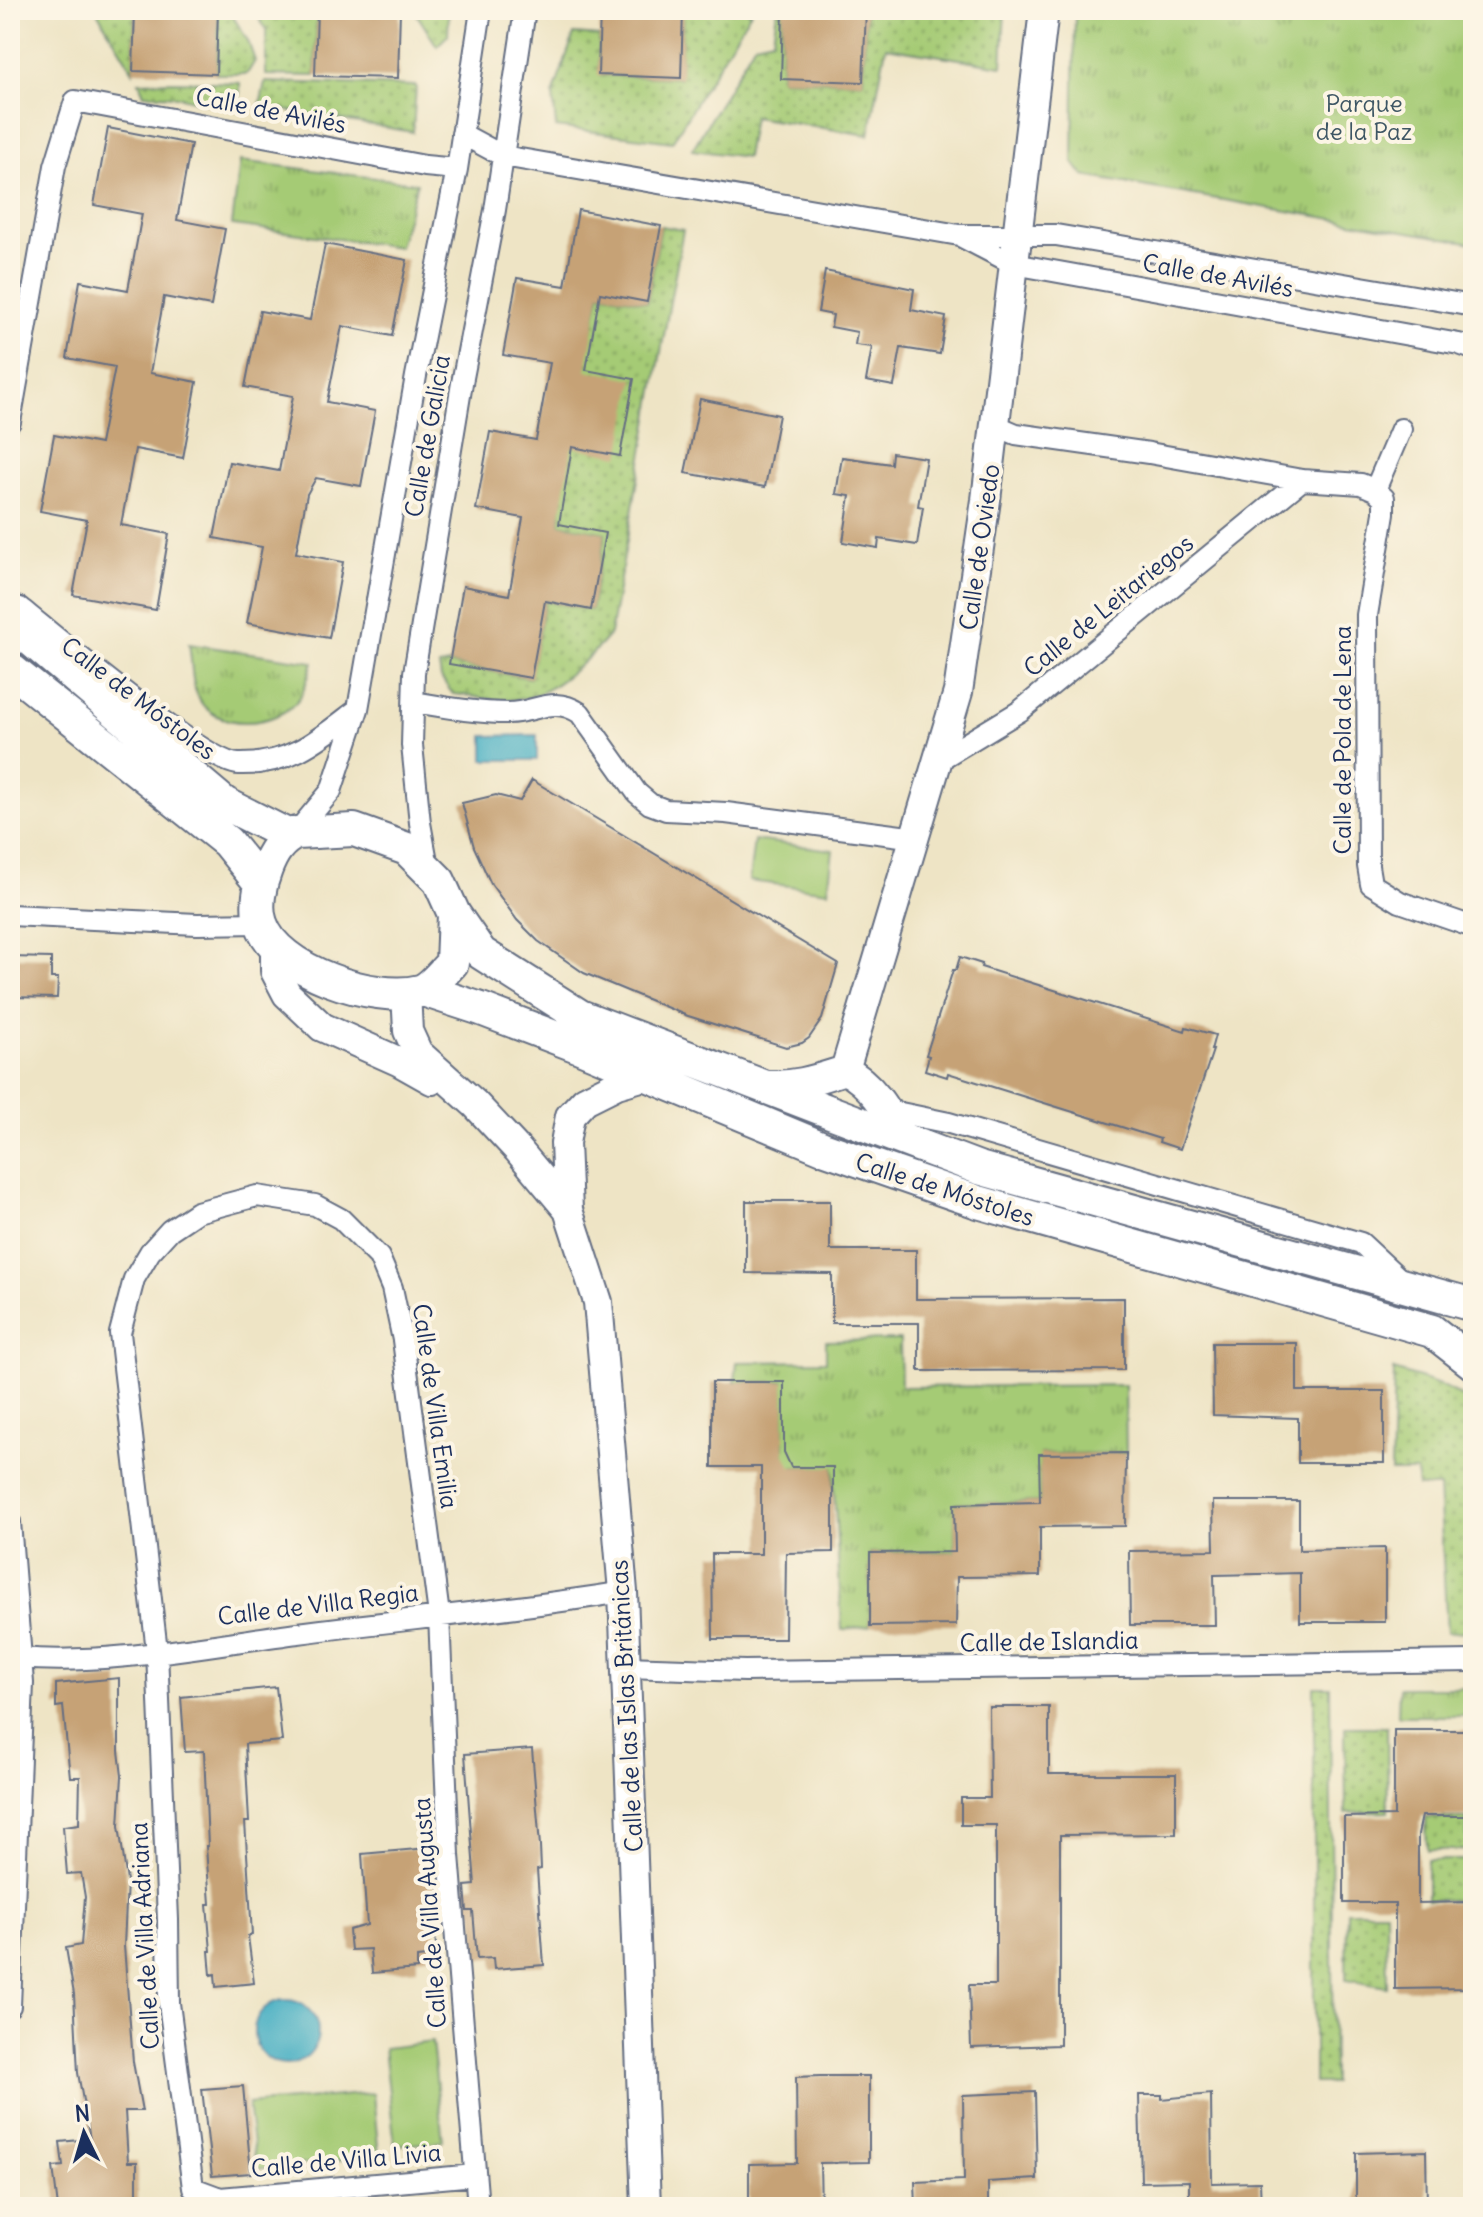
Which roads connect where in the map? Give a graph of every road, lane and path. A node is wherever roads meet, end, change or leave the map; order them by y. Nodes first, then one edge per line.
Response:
1 (481, 10) edge
2 (525, 10) edge
3 (1044, 10) edge
4 (462, 134) junction
5 (503, 156) junction
6 (457, 169) junction
7 (959, 235) junction
8 (1019, 235) junction
9 (1014, 264) junction
10 (1473, 306) edge
11 (1473, 349) edge
12 (10, 422) edge
13 (995, 425) junction
14 (1401, 429) dead end
15 (1302, 480) junction
16 (1375, 490) junction
17 (10, 605) edge
18 (10, 622) edge
19 (10, 669) edge
20 (414, 702) junction
21 (358, 709) junction
22 (939, 760) junction
23 (292, 835) junction
24 (916, 838) junction
25 (429, 871) junction
26 (260, 883) junction
27 (454, 914) junction
28 (10, 915) edge
29 (1473, 927) edge
30 (268, 934) junction
31 (414, 991) junction
32 (845, 1070) junction
33 (648, 1075) junction
34 (760, 1085) junction
35 (475, 1104) junction
36 (886, 1110) junction
37 (904, 1140) junction
38 (568, 1210) junction
39 (1409, 1287) junction
40 (1473, 1305) edge
41 (1473, 1363) edge
42 (10, 1522) edge
43 (623, 1592) junction
44 (439, 1615) junction
45 (15, 1630) edge
46 (157, 1651) junction
47 (20, 1658) junction
48 (1473, 1661) edge
49 (626, 1667) junction
50 (12, 1871) edge
51 (10, 2006) edge
52 (475, 2175) junction
53 (220, 2198) joint
54 (478, 2207) edge
55 (646, 2207) edge

1 - 4 street, Calle de Galicia
2 - 5 street, Calle de Galicia
3 - 8 street, Calle de Oviedo
4 - 5 street, Calle de Avilés
4 - 6 street, Calle de Galicia
5 - 7 street, Calle de Avilés
5 - 20 street, Calle de Galicia
6 - 12 street, Calle de Avilés
6 - 21 street, Calle de Galicia
7 - 8 street, Calle de Avilés
7 - 9 street, Calle de Avilés
8 - 9 street, Calle de Oviedo
8 - 10 street, Calle de Avilés
9 - 11 street, Calle de Avilés
9 - 13 street, Calle de Oviedo
13 - 15 street
13 - 22 street, Calle de Oviedo
14 - 16 street
15 - 16 street
15 - 22 street, Calle de Leitariegos
16 - 29 street, Calle de Pola de Lena
17 - 21 street, Calle de Móstoles
18 - 23 main road, Calle de Móstoles
19 - 26 main road
20 - 24 street
20 - 25 street, Calle de Galicia
21 - 23 street, Calle de Galicia
22 - 24 street, Calle de Oviedo
23 - 25 main road
23 - 26 main road
24 - 32 street, Calle de Oviedo
25 - 27 main road
26 - 30 main road
27 - 31 main road
27 - 34 main road, Calle de Móstoles
28 - 30 street
30 - 31 main road
30 - 35 street, Calle de las Islas Británicas
31 - 33 main road, Calle de Móstoles
31 - 35 street, Calle de las Islas Británicas
32 - 34 street
32 - 36 street
33 - 38 street, Calle de las Islas Británicas
33 - 41 main road, Calle de Móstoles
34 - 37 main road, Calle de Móstoles
35 - 38 street, Calle de las Islas Británicas
36 - 37 street
36 - 39 street, Calle de Móstoles
37 - 39 main road, Calle de Móstoles
38 - 43 street, Calle de las Islas Británicas
39 - 40 main road, Calle de Móstoles
42 - 45 street
43 - 44 street, Calle de Villa Regia
43 - 49 street, Calle de las Islas Británicas
44 - 46 street, Calle de Villa Regia
44 - 46 street, Calle de Villa Emilia
44 - 52 street, Calle de Villa Augusta
45 - 47 street
46 - 47 street, Calle de Villa Regia
46 - 53 street, Calle de Villa Adriana
47 - 50 street
48 - 49 street, Calle de Islandia
49 - 55 street, Calle de las Islas Británicas
50 - 51 street
52 - 53 street, Calle de Villa Livia
52 - 54 street, Calle de Villa Augusta

